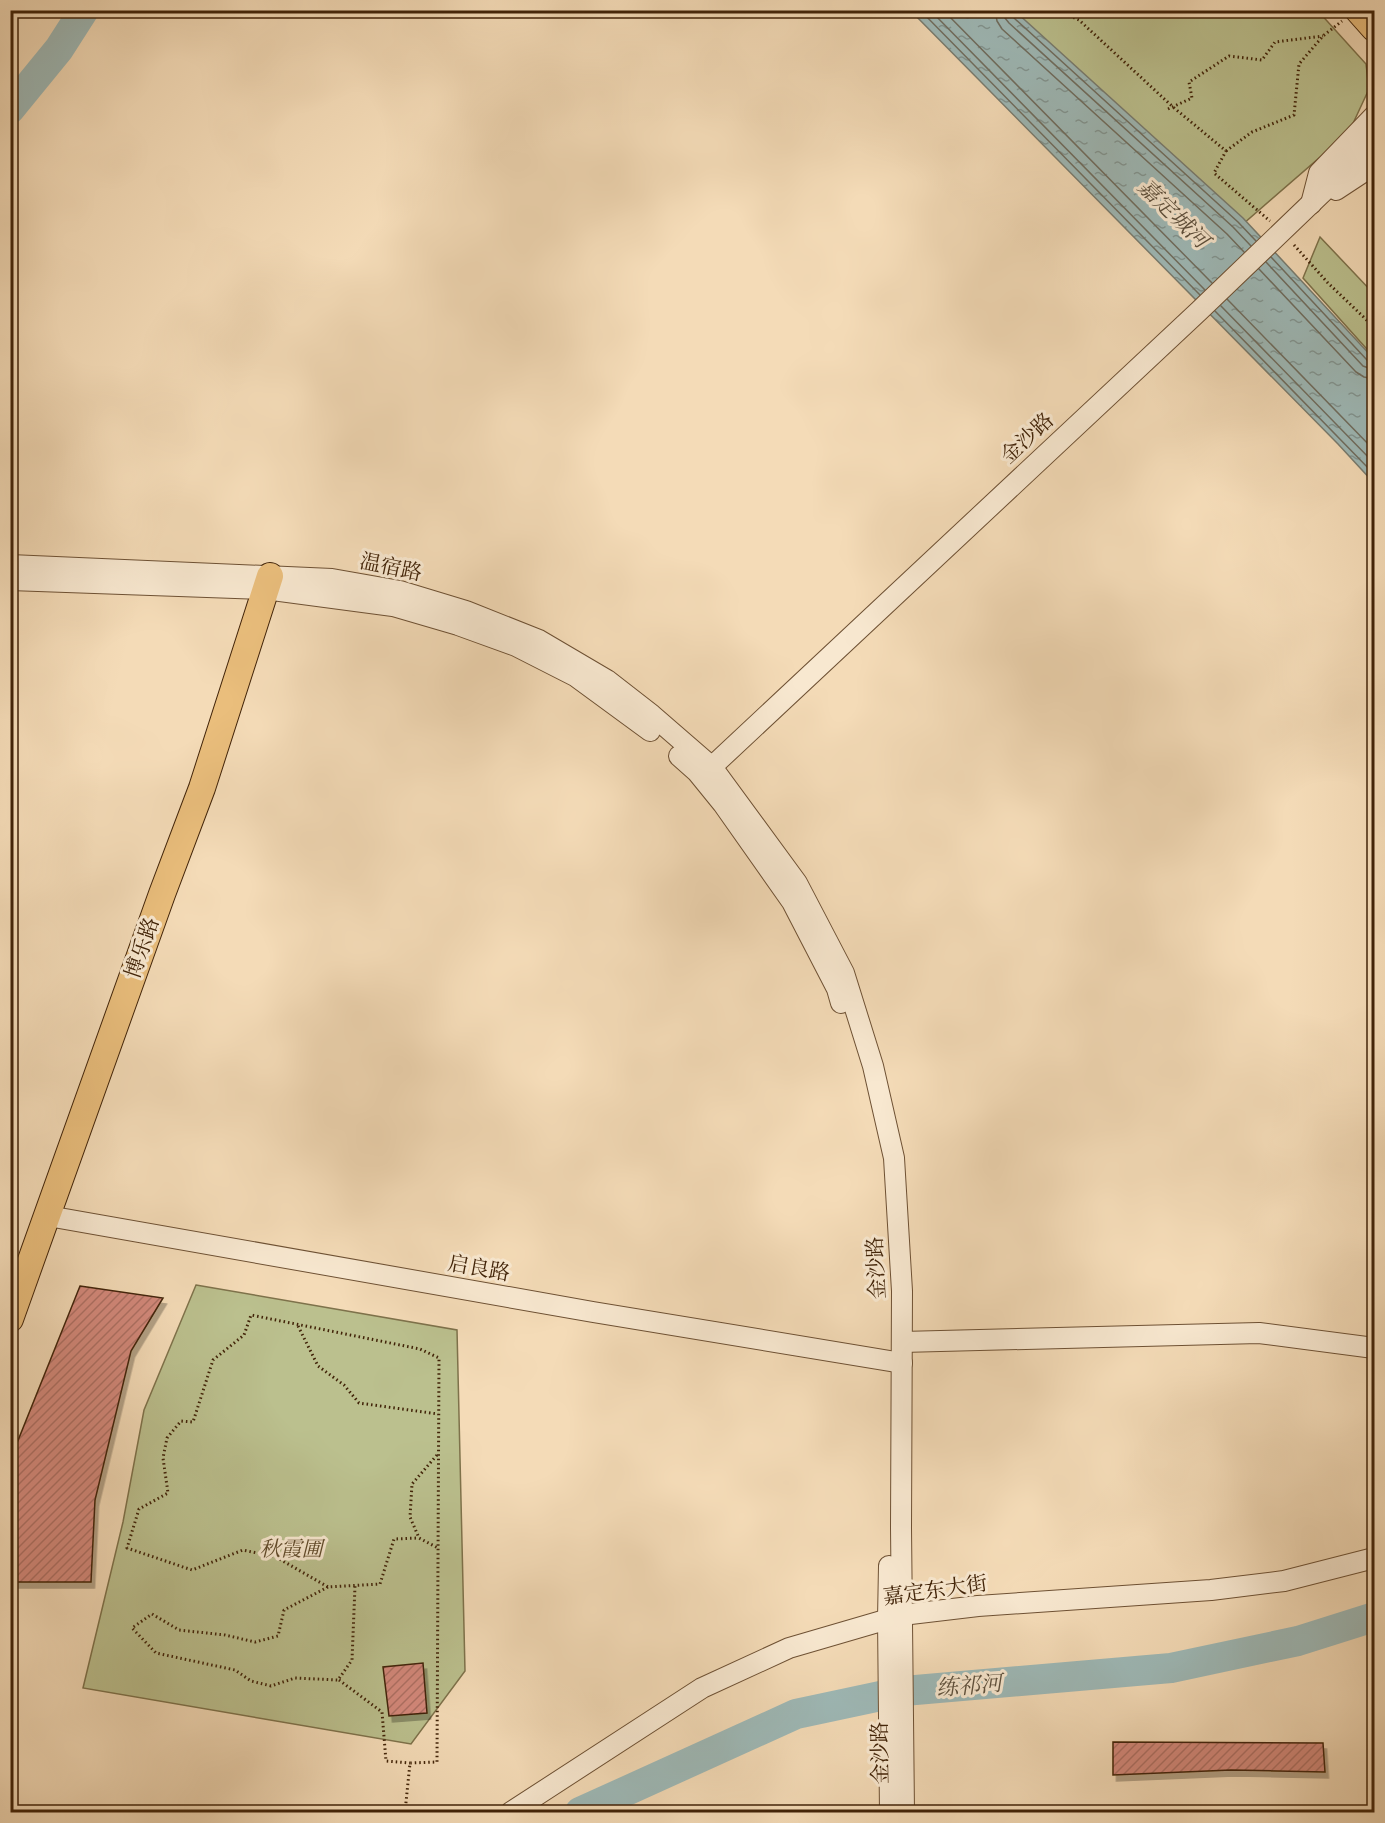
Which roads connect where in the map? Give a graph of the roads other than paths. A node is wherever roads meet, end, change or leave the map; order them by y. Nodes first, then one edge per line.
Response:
1 (1351, 15) edge
2 (1374, 28) edge
3 (1374, 116) edge
4 (1374, 143) edge
5 (1374, 165) edge
6 (1311, 204) junction
7 (10, 565) edge
8 (10, 580) edge
9 (267, 583) junction
10 (706, 772) junction
11 (48, 1216) junction
12 (10, 1319) edge
13 (902, 1342) junction
14 (1374, 1348) edge
15 (898, 1362) junction
16 (1374, 1558) edge
17 (895, 1617) junction
18 (511, 1812) edge
19 (890, 1812) edge
20 (904, 1812) edge

1 - 2 main road
3 - 6 street
4 - 6 street, 金沙路
5 - 6 street
6 - 10 street, 金沙路
7 - 9 street
8 - 9 street
9 - 10 street
9 - 11 main road, 博乐路
10 - 13 street, 金沙路
10 - 15 street
11 - 12 main road, 博乐路
11 - 15 street, 启良路
13 - 14 street
13 - 15 street, 金沙路
15 - 17 street, 金沙路
16 - 17 street, 嘉定东大街
17 - 18 street, 嘉定东大街
17 - 19 street
17 - 20 street, 金沙路

